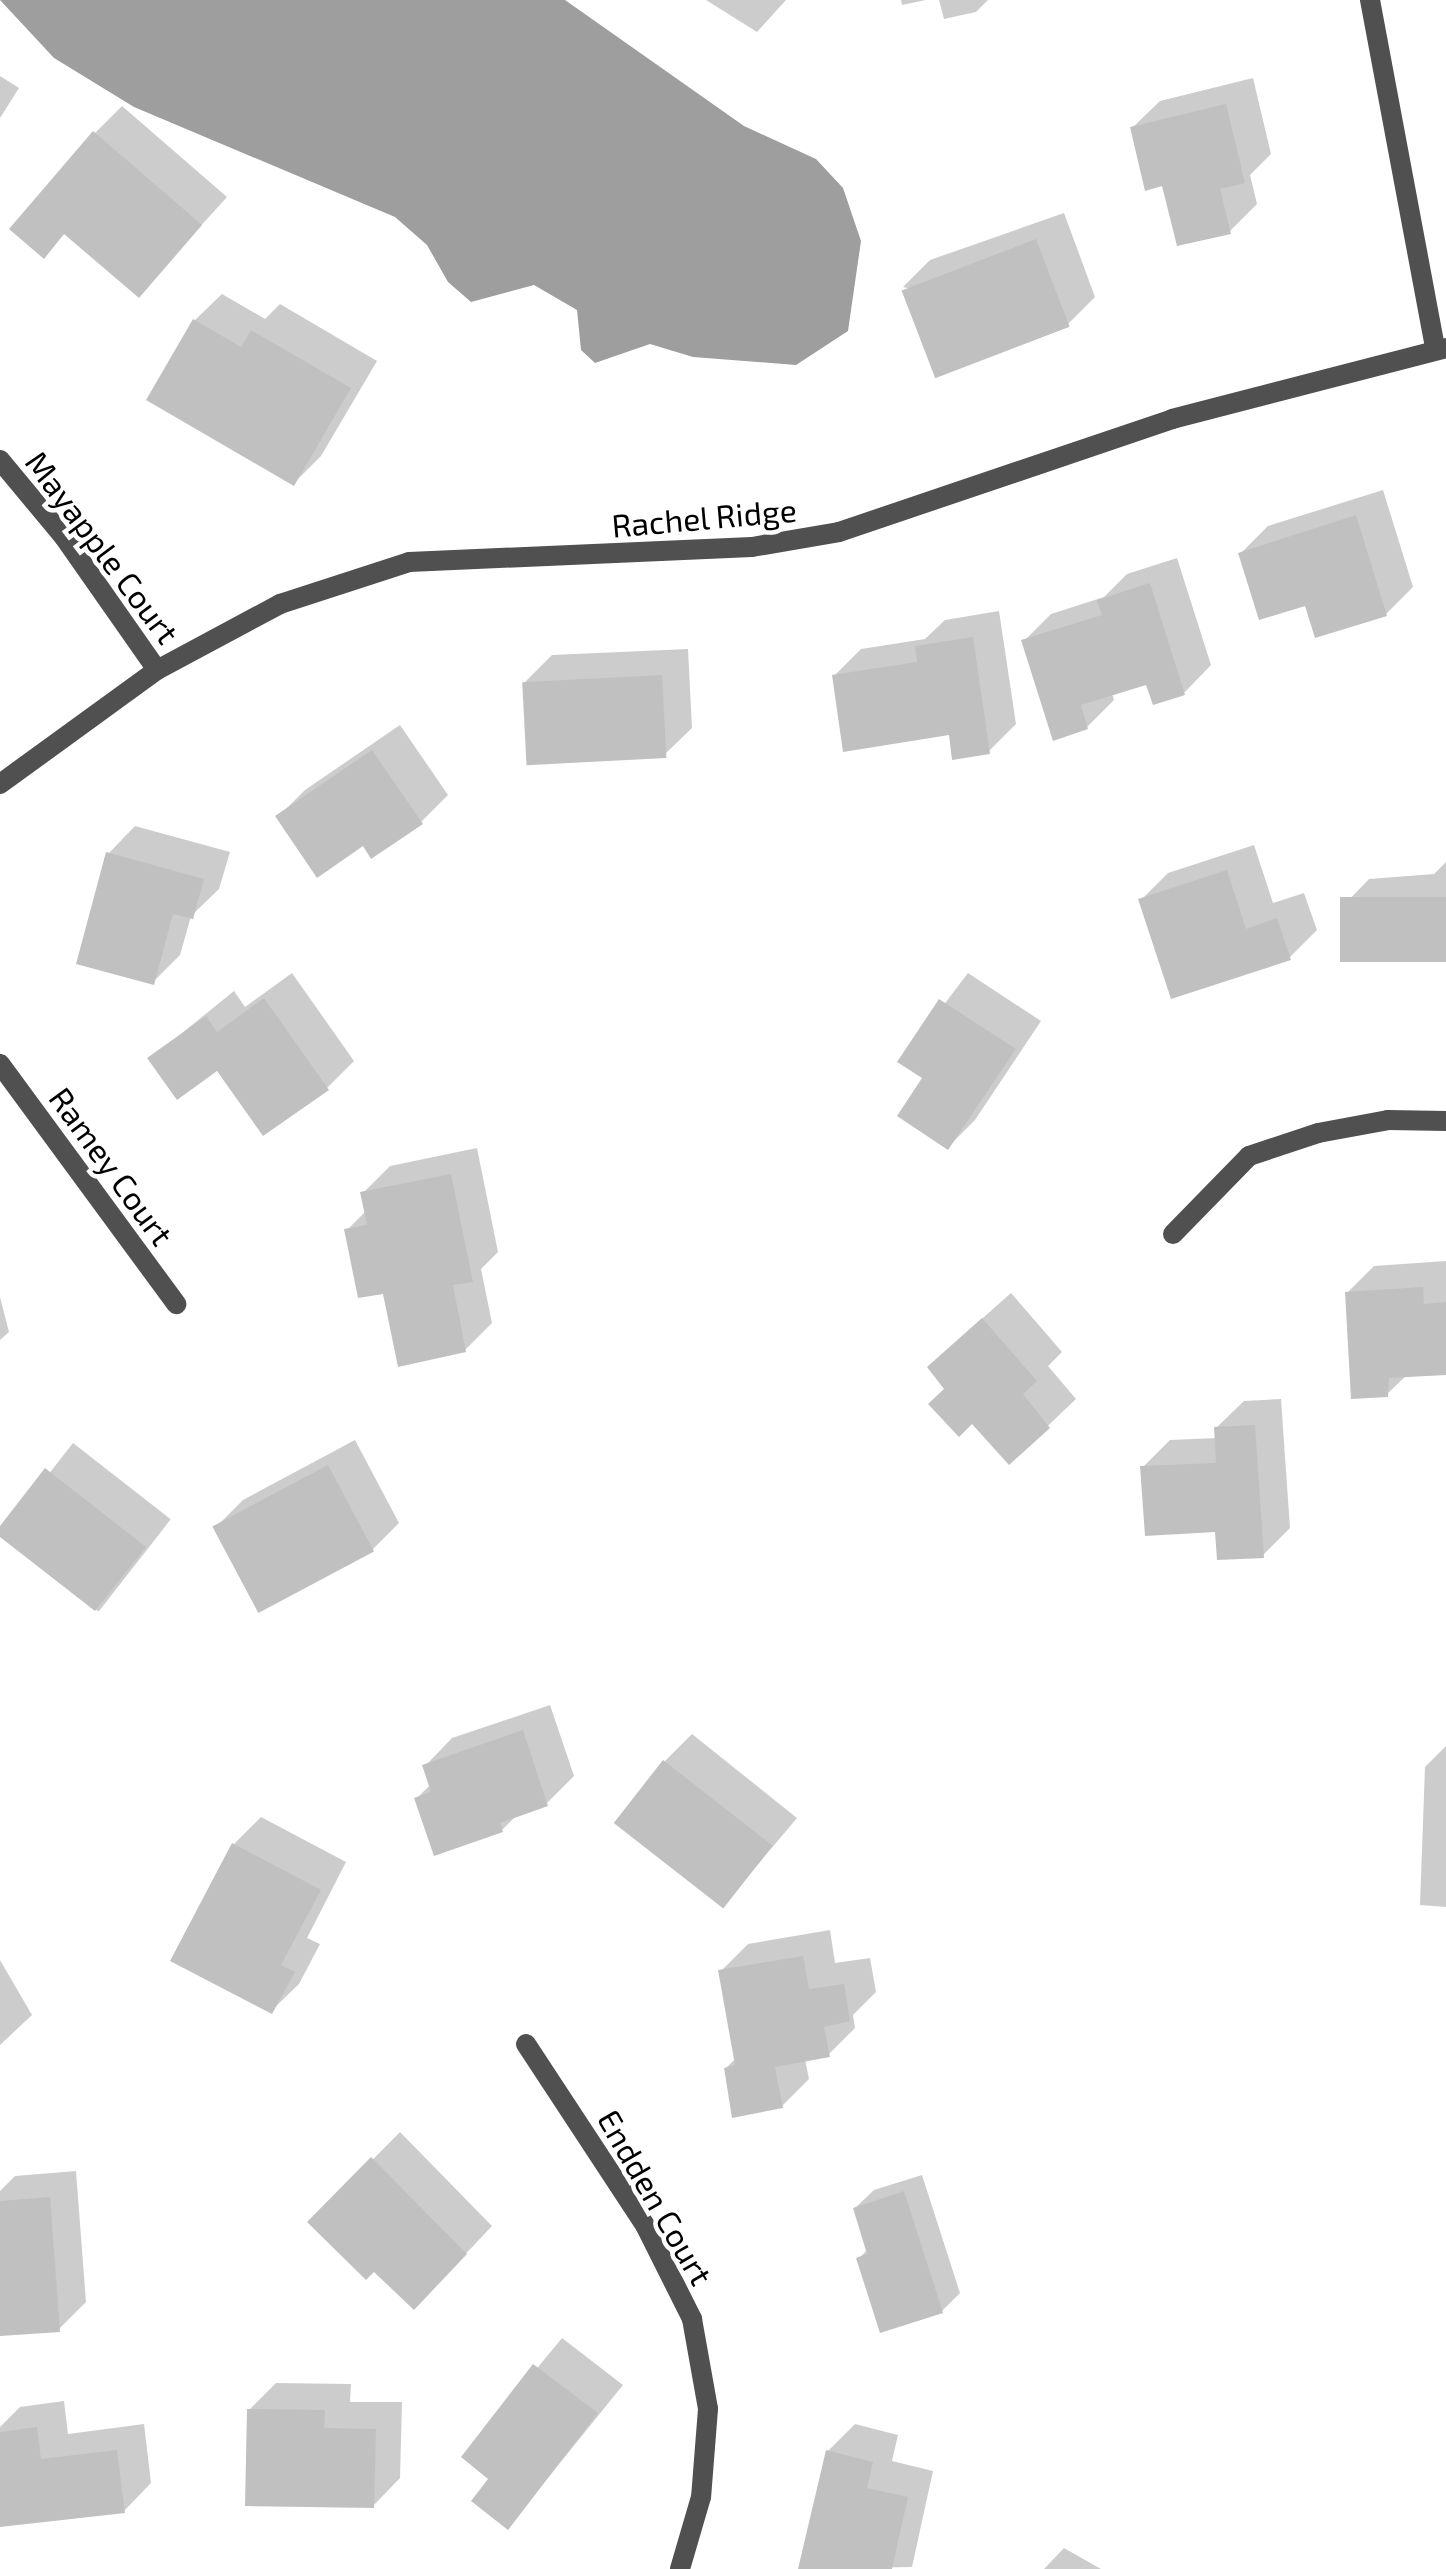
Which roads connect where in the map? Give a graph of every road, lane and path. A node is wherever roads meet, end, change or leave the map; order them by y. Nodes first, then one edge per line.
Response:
1 (1370, 0) edge
2 (1440, 348) edge
3 (0, 460) edge
4 (157, 670) junction
5 (0, 784) edge
6 (0, 1064) edge
7 (1446, 1121) edge
8 (1173, 1234) dead end
9 (176, 1304) dead end
10 (526, 2044) dead end
11 (680, 2569) edge

1 - 2 street
2 - 4 street, Rachel Ridge
3 - 4 street, Mayapple Court
4 - 5 street, Rachel Ridge
6 - 9 street, Ramey Court
7 - 8 street
10 - 11 street, Endden Court

